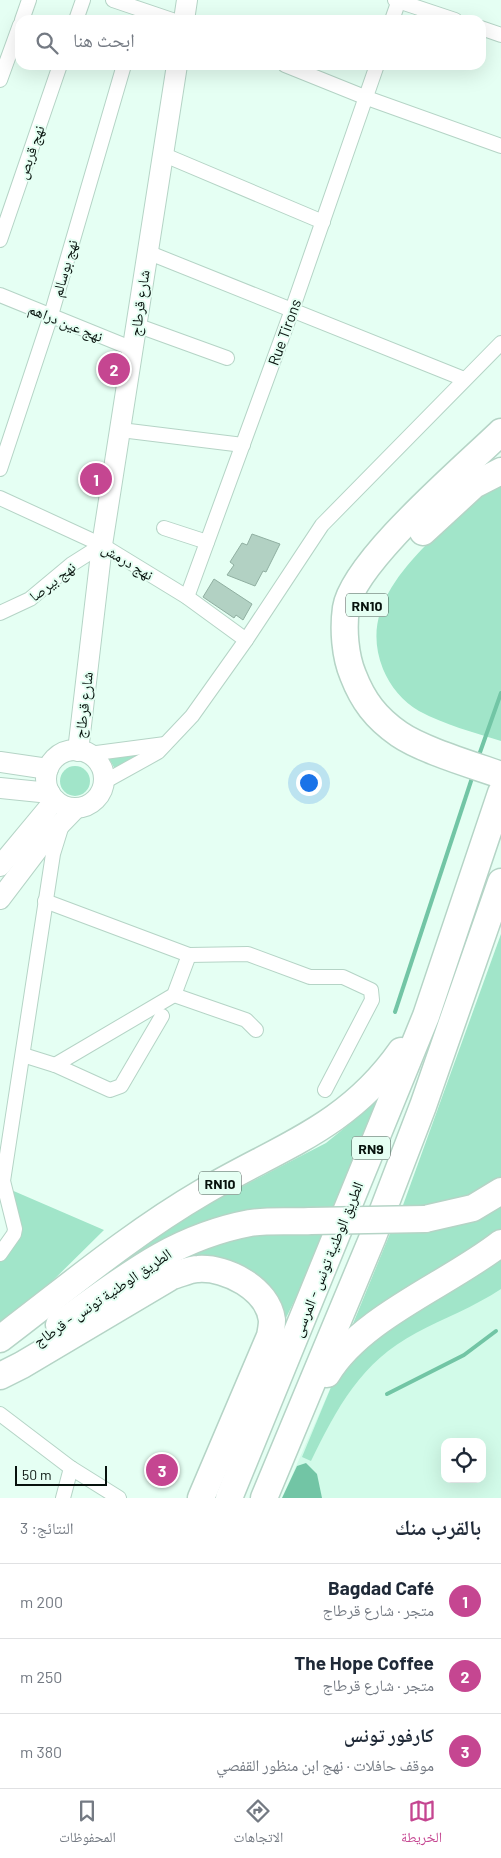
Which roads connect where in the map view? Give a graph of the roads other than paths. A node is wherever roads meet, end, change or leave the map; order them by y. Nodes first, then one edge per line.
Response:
1 (29, 0) edge
2 (83, 0) edge
3 (113, 0) edge
4 (187, 0) edge
5 (397, 0) edge
6 (24, 15) edge
7 (78, 15) edge
8 (139, 15) edge
9 (185, 15) edge
10 (393, 15) edge
11 (440, 15) edge
12 (486, 30) edge
13 (501, 35) edge
14 (15, 39) edge
15 (58, 70) edge
16 (123, 70) edge
17 (176, 70) edge
18 (297, 70) edge
19 (375, 70) edge
20 (0, 80) edge
21 (367, 98) junction
22 (501, 146) edge
23 (162, 154) junction
24 (323, 222) junction
25 (0, 240) edge
26 (147, 252) junction
27 (0, 295) edge
28 (292, 310) junction
29 (51, 315) junction
30 (136, 325) junction
31 (501, 343) edge
32 (133, 349) junction
33 (227, 358) dead end
34 (464, 379) junction
35 (120, 430) junction
36 (501, 432) edge
37 (243, 445) junction
38 (0, 469) edge
39 (501, 471) edge
40 (0, 499) edge
41 (164, 528) dead end
42 (207, 542) junction
43 (102, 545) junction
44 (186, 597) junction
45 (0, 613) edge
46 (246, 640) junction
47 (165, 744) junction
48 (83, 752) junction
49 (466, 754) junction
50 (501, 757) edge
51 (0, 762) edge
52 (48, 769) junction
53 (501, 775) edge
54 (104, 782) junction
55 (0, 788) edge
56 (501, 793) edge
57 (52, 796) junction
58 (70, 815) junction
59 (0, 866) edge
60 (501, 882) edge
61 (0, 899) edge
62 (45, 901) junction
63 (189, 955) junction
64 (174, 995) junction
65 (162, 1016) dead end
66 (426, 1016) junction
67 (256, 1030) dead end
68 (23, 1055) junction
69 (56, 1065) junction
70 (324, 1090) dead end
71 (501, 1191) edge
72 (501, 1244) edge
73 (0, 1254) edge
74 (329, 1254) junction
75 (0, 1339) edge
76 (0, 1369) edge
77 (0, 1376) edge
78 (0, 1414) edge
79 (239, 1414) junction
80 (294, 1430) junction
81 (71, 1468) junction
82 (63, 1498) edge
83 (119, 1498) edge
84 (201, 1498) edge
85 (229, 1498) edge
86 (264, 1498) edge

1 - 6 street
2 - 7 street
3 - 8 street
4 - 9 street
5 - 10 street
5 - 11 street
12 - 13 street
14 - 20 street
15 - 25 street, نهج قربص
16 - 29 street, نهج بوسالم
17 - 23 street, شارع قرطاج
18 - 21 street
19 - 21 street, Rue Tirons
21 - 22 street
21 - 24 street, Rue Tirons
23 - 24 street
23 - 26 street, شارع قرطاج
24 - 28 street, Rue Tirons
26 - 28 street
26 - 30 street, شارع قرطاج
27 - 29 street, نهج عين دراهم
28 - 34 street
28 - 37 street, Rue Tirons
29 - 32 street, نهج عين دراهم
29 - 38 street, نهج بوسالم
30 - 32 street, شارع قرطاج
30 - 33 street
31 - 34 street
32 - 35 street, شارع قرطاج
34 - 46 street
35 - 37 street
35 - 43 street, شارع قرطاج
36 - 49 highway
37 - 42 street, Rue Tirons
39 - 49 highway, RN10
40 - 43 street, نهج درمش
41 - 42 street
42 - 44 street, Rue Tirons
43 - 44 street, نهج درمش
43 - 45 street, نهج بيرصا
43 - 48 street, شارع قرطاج
44 - 46 street, نهج درمش
46 - 47 street
47 - 48 street
47 - 54 street
48 - 52 street
48 - 54 street
49 - 50 highway, RN10
49 - 53 highway
51 - 52 street
52 - 57 street
54 - 58 street
55 - 57 street
56 - 66 highway, الطريق الوطنية تونس - المرسى / RN9
57 - 58 street
57 - 59 street
58 - 61 street
58 - 62 street
60 - 80 highway, RN9
62 - 63 street
62 - 68 street
63 - 64 street
63 - 70 street
64 - 67 street
64 - 69 street
65 - 69 street
66 - 74 highway, الطريق الوطنية تونس - المرسى / RN9
66 - 75 highway, الطريق الوطنية تونس - قرطاج / RN10
68 - 69 street
68 - 73 street
71 - 76 highway, الطريق الوطنية تونس - قرطاج, bridge
72 - 80 highway
74 - 79 highway
74 - 85 highway, الطريق الوطنية تونس - المرسى / RN9
77 - 79 highway
78 - 81 street
79 - 84 highway
80 - 86 highway, RN9
81 - 82 street
81 - 83 street

